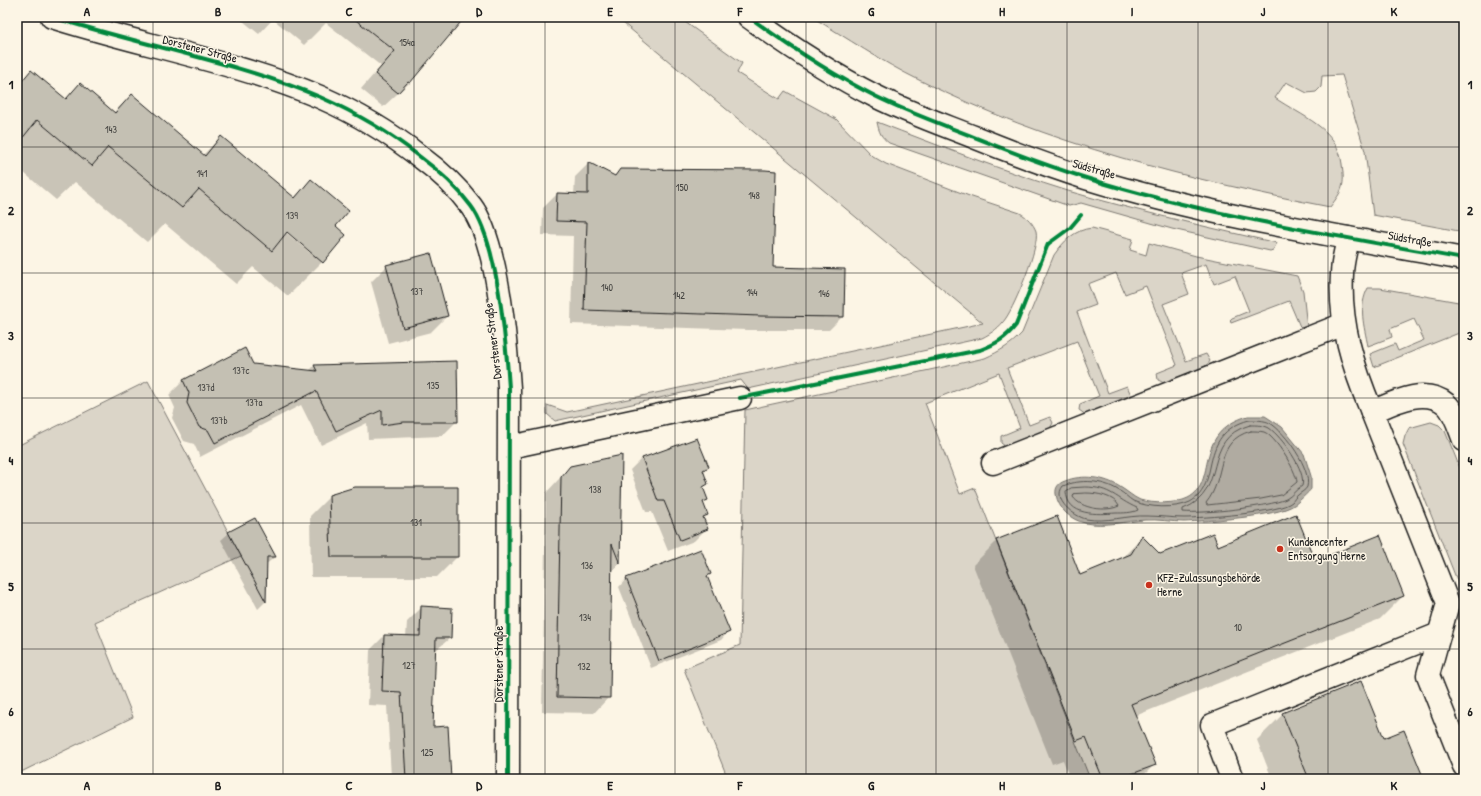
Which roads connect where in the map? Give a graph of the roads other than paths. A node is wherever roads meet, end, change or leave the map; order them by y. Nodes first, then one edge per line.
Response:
1 (52, 17) edge
2 (749, 17) edge
3 (1348, 238) junction
4 (1464, 259) edge
5 (1344, 324) junction
6 (740, 398) dead end
7 (1372, 412) junction
8 (1464, 440) edge
9 (510, 446) junction
10 (993, 463) dead end
11 (1439, 634) junction
12 (1464, 766) edge
13 (508, 779) edge
14 (1232, 779) edge

1 - 9 street, Dorstener Straße
2 - 3 street, Südstraße
3 - 4 street, Südstraße
3 - 5 street
5 - 7 street
5 - 10 street
6 - 9 street
7 - 8 street
7 - 11 street
9 - 13 street, Dorstener Straße
11 - 12 street
11 - 14 street

